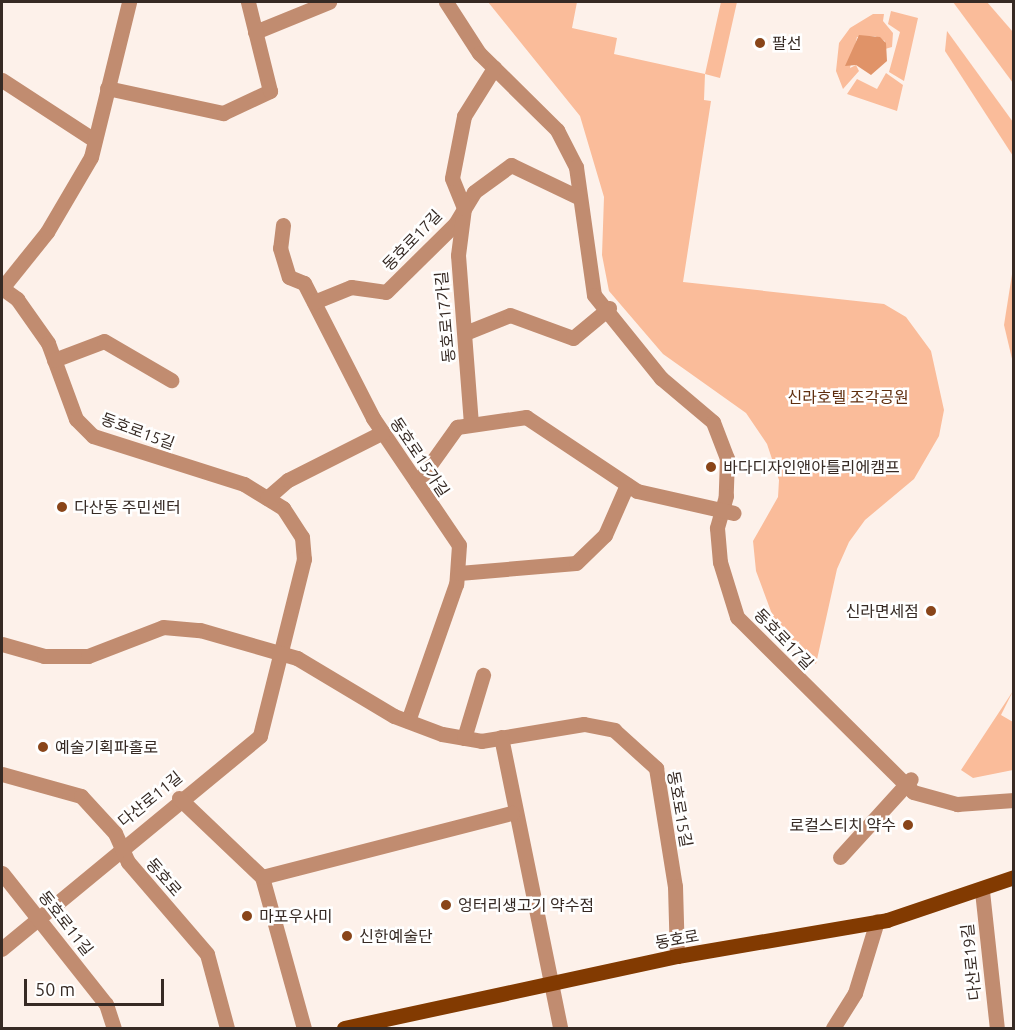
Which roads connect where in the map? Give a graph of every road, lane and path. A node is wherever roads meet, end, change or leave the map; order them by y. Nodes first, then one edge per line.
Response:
1 (129, 2) edge
2 (248, 2) edge
3 (329, 2) edge
4 (446, 2) edge
5 (255, 32) junction
6 (494, 69) junction
7 (2, 80) edge
8 (107, 88) junction
9 (94, 140) junction
10 (580, 198) junction
11 (464, 208) junction
12 (283, 225) dead end
13 (2, 288) edge
14 (314, 302) junction
15 (607, 309) junction
16 (465, 333) junction
17 (54, 360) junction
18 (171, 381) dead end
19 (471, 424) junction
20 (383, 432) junction
21 (417, 483) junction
22 (627, 485) junction
23 (267, 498) junction
24 (728, 512) junction
25 (459, 573) junction
26 (2, 644) edge
27 (284, 654) junction
28 (483, 675) dead end
29 (408, 722) junction
30 (501, 736) junction
31 (464, 738) junction
32 (2, 774) edge
33 (908, 782) junction
34 (179, 798) junction
35 (1014, 800) edge
36 (512, 813) junction
37 (122, 845) junction
38 (840, 857) dead end
39 (2, 873) edge
40 (262, 877) junction
41 (1014, 877) edge
42 (982, 891) junction
43 (38, 916) junction
44 (877, 921) junction
45 (2, 949) edge
46 (677, 956) junction
47 (549, 982) junction
48 (373, 1025) edge
49 (114, 1029) edge
50 (227, 1029) edge
51 (304, 1029) edge
52 (344, 1029) edge
53 (560, 1029) edge
54 (833, 1029) edge
55 (998, 1029) edge

1 - 8 street, 동호로15길
2 - 5 street
3 - 5 street
4 - 6 street, 동호로17길
5 - 8 street
6 - 10 street, 동호로17길
6 - 11 street, 동호로17길
7 - 9 street
8 - 9 street, 동호로15길
9 - 13 street, 동호로15길
10 - 11 street, 동호로17길
10 - 15 street, 동호로17길
11 - 14 street, 동호로17길
11 - 16 street, 동호로17가길
12 - 14 street, 동호로15가길
13 - 17 street, 동호로15길
14 - 20 street, 동호로15가길
15 - 16 street
15 - 24 street, 동호로17길
16 - 19 street, 동호로17가길
17 - 18 street
17 - 23 street, 동호로15길
19 - 21 street
19 - 22 street
20 - 21 street, 동호로15가길
20 - 23 street
21 - 25 street, 동호로15가길
22 - 24 street
22 - 25 street
23 - 27 street, 동호로15길
24 - 33 street, 동호로17길
25 - 29 street, 동호로15가길
26 - 27 street, 동호로15길
27 - 29 street, 동호로15길
27 - 34 street, 다산로11길
28 - 31 street
29 - 31 street, 동호로15길
30 - 31 street, 동호로15길
30 - 36 street
30 - 46 street, 동호로15길
32 - 37 street, 동호로
33 - 35 street, 동호로17길
33 - 38 street
34 - 37 street, 다산로11길
34 - 40 street
36 - 40 street
36 - 47 street
37 - 43 street, 다산로11길
37 - 50 street, 동호로
39 - 43 street, 동호로11길
40 - 51 street
41 - 42 main road, 동호로
42 - 44 main road, 동호로
42 - 55 street, 다산로19길
43 - 45 street, 다산로11길
43 - 49 street, 동호로11길
44 - 46 main road, 동호로
44 - 54 street
46 - 47 main road, 동호로
47 - 48 main road, 동호로
47 - 53 street
48 - 52 main road, 동호로

